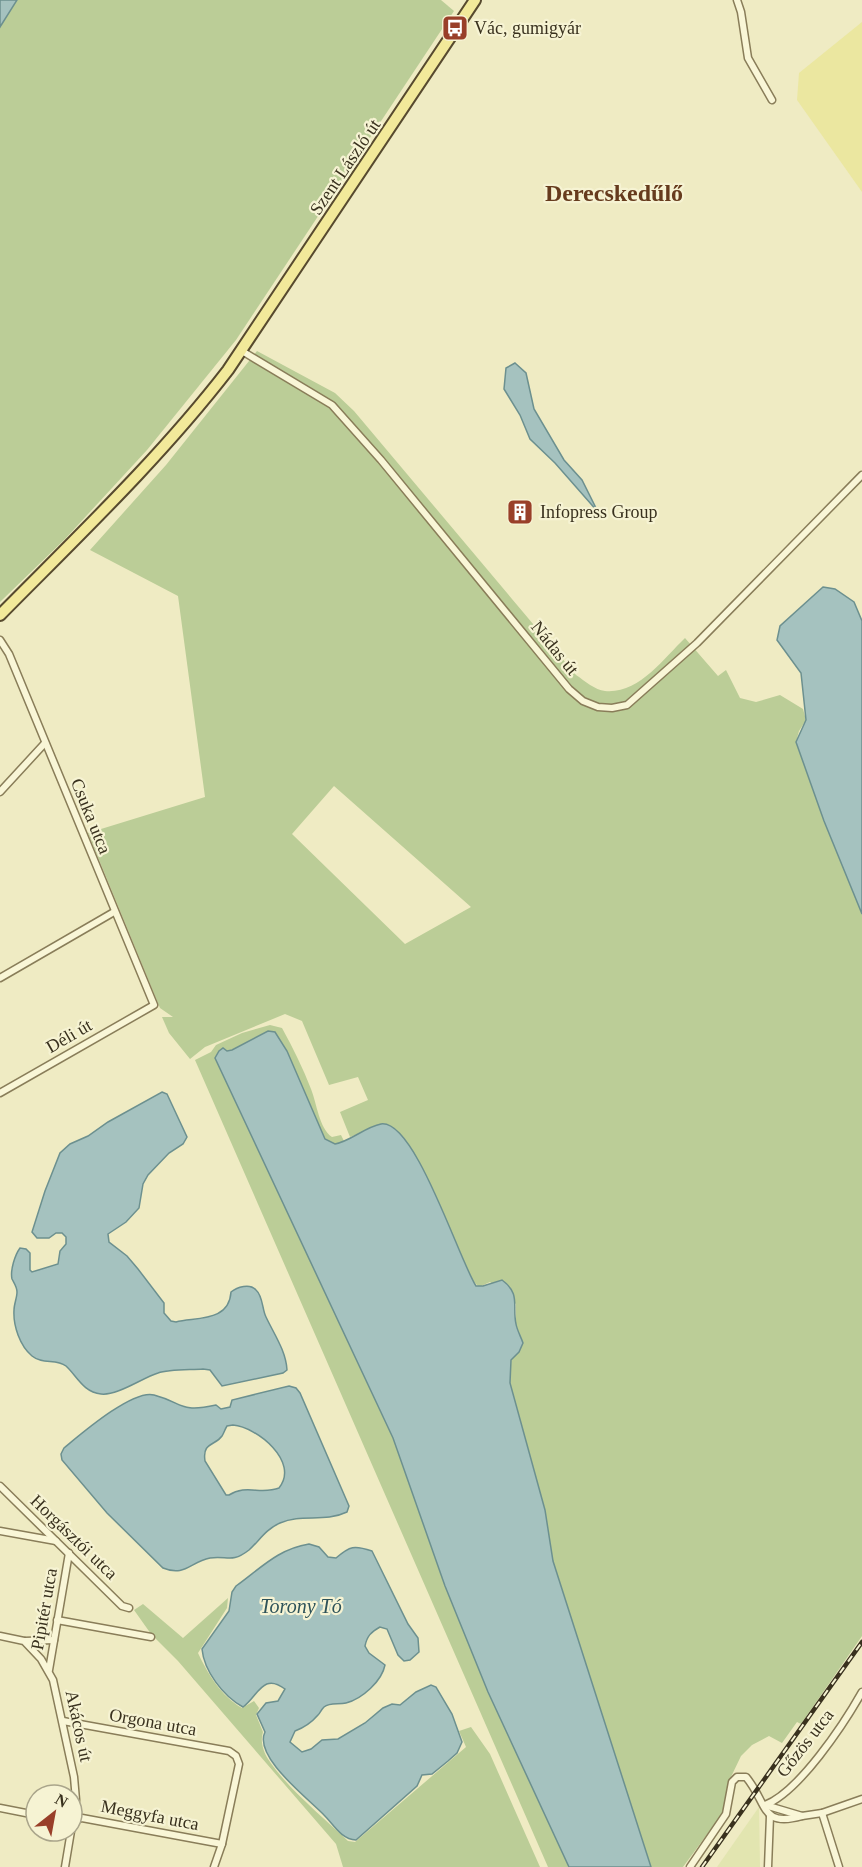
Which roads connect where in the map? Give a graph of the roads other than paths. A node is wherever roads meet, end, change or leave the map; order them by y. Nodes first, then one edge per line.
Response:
1 (475, 0) edge
2 (737, 0) edge
3 (772, 100) dead end
4 (242, 351) junction
5 (862, 475) edge
6 (0, 615) edge
7 (0, 640) edge
8 (45, 743) junction
9 (0, 792) edge
10 (114, 912) junction
11 (0, 978) edge
12 (154, 1005) joint
13 (0, 1093) edge
14 (0, 1486) edge
15 (0, 1531) edge
16 (57, 1541) junction
17 (69, 1553) junction
18 (129, 1608) dead end
19 (57, 1620) junction
20 (0, 1636) edge
21 (151, 1637) dead end
22 (54, 1640) junction
23 (24, 1641) junction
24 (49, 1670) junction
25 (862, 1692) edge
26 (63, 1721) junction
27 (75, 1783) edge
28 (862, 1799) edge
29 (765, 1805) junction
30 (0, 1808) edge
31 (24, 1813) edge
32 (822, 1813) junction
33 (770, 1816) junction
34 (802, 1816) junction
35 (84, 1818) edge
36 (69, 1843) edge
37 (222, 1844) junction
38 (65, 1867) edge
39 (214, 1867) edge
40 (690, 1867) edge
41 (768, 1867) edge
42 (839, 1867) edge

1 - 4 main road, Szent László út
2 - 3 street
4 - 5 street, Nádas út
4 - 6 main road, Szent László út
7 - 8 street, Csuka utca
8 - 9 street
8 - 10 street, Csuka utca
10 - 11 street
10 - 12 street, Csuka utca
12 - 13 street, Déli út
14 - 16 street, Horgásztói utca
15 - 16 street
16 - 17 street, Horgásztói utca
17 - 18 street, Horgásztói utca
17 - 19 street, Pipitér utca
19 - 21 street
19 - 22 street, Pipitér utca
20 - 23 street
22 - 23 street
22 - 24 street, Pipitér utca
23 - 24 street, Akácos út
24 - 26 street, Akácos út
25 - 29 street, Gőzös utca
26 - 27 street, Akácos út
26 - 37 street, Orgona utca
28 - 32 street
29 - 33 street
29 - 34 street
29 - 40 street
30 - 31 street
32 - 34 street
32 - 42 street
33 - 34 street
33 - 41 street
35 - 37 street, Meggyfa utca
36 - 38 street, Akácos út
37 - 39 street

